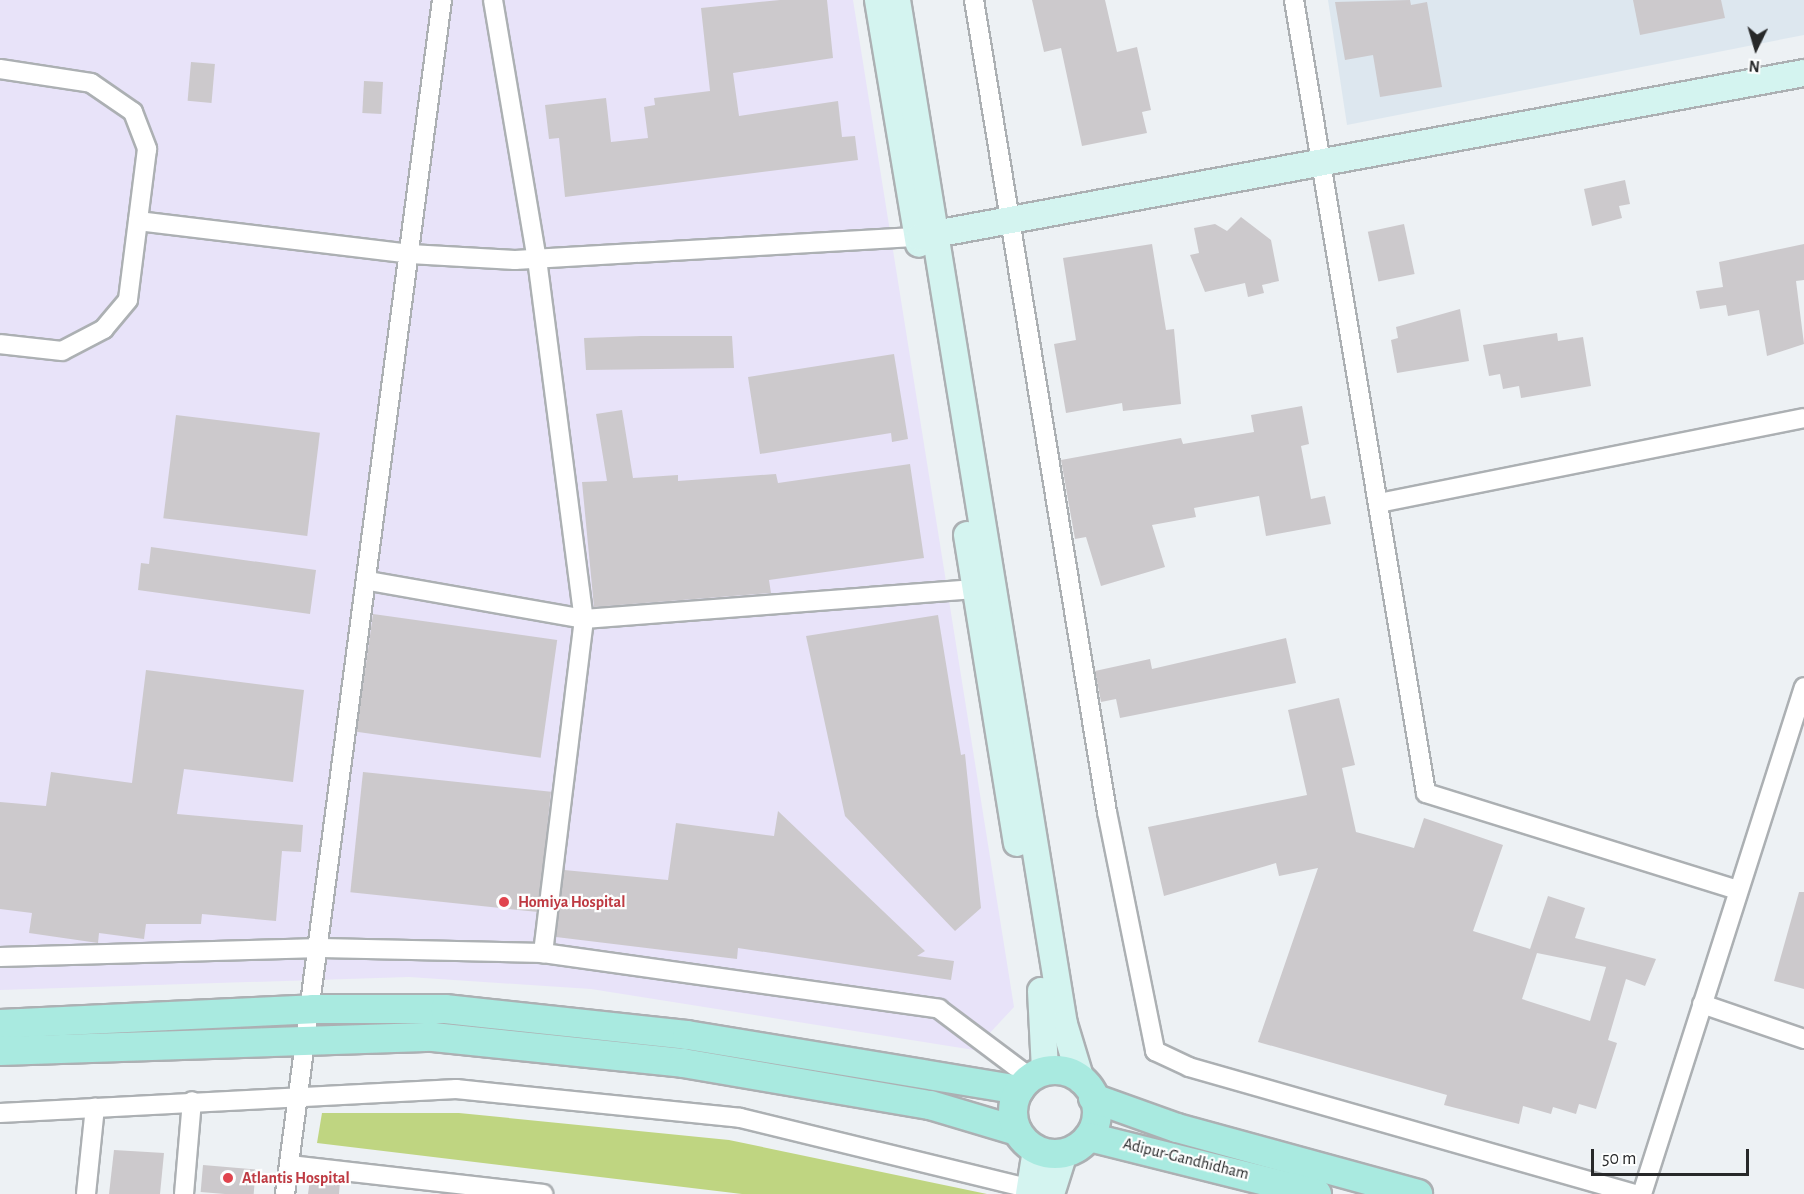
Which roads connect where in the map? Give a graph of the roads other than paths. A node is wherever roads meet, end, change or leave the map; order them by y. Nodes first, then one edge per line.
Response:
1 (442, 0) edge
2 (493, 0) edge
3 (878, 0) edge
4 (897, 0) edge
5 (974, 0) edge
6 (1294, 0) edge
7 (0, 69) edge
8 (1804, 73) edge
9 (1320, 163) junction
10 (1010, 220) junction
11 (138, 221) junction
12 (927, 236) junction
13 (410, 254) junction
14 (537, 259) junction
15 (0, 344) edge
16 (1804, 418) edge
17 (1379, 502) junction
18 (369, 581) junction
19 (975, 589) junction
20 (584, 619) junction
21 (1804, 687) edge
22 (1738, 891) junction
23 (321, 948) junction
24 (543, 954) junction
25 (0, 957) edge
26 (1702, 1004) junction
27 (313, 1009) junction
28 (0, 1024) edge
29 (309, 1038) junction
30 (1804, 1039) edge
31 (0, 1051) edge
32 (1032, 1080) junction
33 (1087, 1089) junction
34 (300, 1095) junction
35 (192, 1101) junction
36 (95, 1107) junction
37 (0, 1113) edge
38 (1089, 1137) junction
39 (1027, 1140) junction
40 (1064, 1154) junction
41 (290, 1165) junction
42 (1040, 1193) edge
43 (86, 1194) edge
44 (184, 1194) edge
45 (285, 1194) edge
46 (543, 1194) edge
47 (1317, 1194) edge
48 (1418, 1194) edge
49 (1636, 1194) edge
50 (1642, 1194) edge

1 - 13 street
2 - 14 street
3 - 12 street
4 - 12 street
5 - 10 street
6 - 9 street
7 - 11 street
8 - 9 street
9 - 10 street
9 - 17 street
10 - 12 street
10 - 49 street
11 - 13 street
11 - 15 street
12 - 14 street
12 - 19 street
12 - 33 street
13 - 14 street
13 - 18 street
14 - 20 street
16 - 17 street
17 - 22 street
18 - 20 street
18 - 23 street
19 - 20 street
19 - 32 street
20 - 24 street
21 - 22 street
22 - 26 street
23 - 24 street
23 - 25 street
23 - 27 street
24 - 32 street
26 - 30 street
26 - 50 street
27 - 28 main road
27 - 29 street
27 - 32 main road
29 - 31 main road
29 - 34 street
29 - 39 main road
32 - 33 main road
32 - 39 main road
33 - 38 main road
33 - 48 main road
34 - 35 street
34 - 41 street
34 - 42 street
35 - 36 street
35 - 44 street
36 - 37 street
36 - 43 street
38 - 40 main road
38 - 47 main road, Adipur-Gandhidham
39 - 40 main road
39 - 42 street
40 - 42 street
41 - 45 street
41 - 46 street

